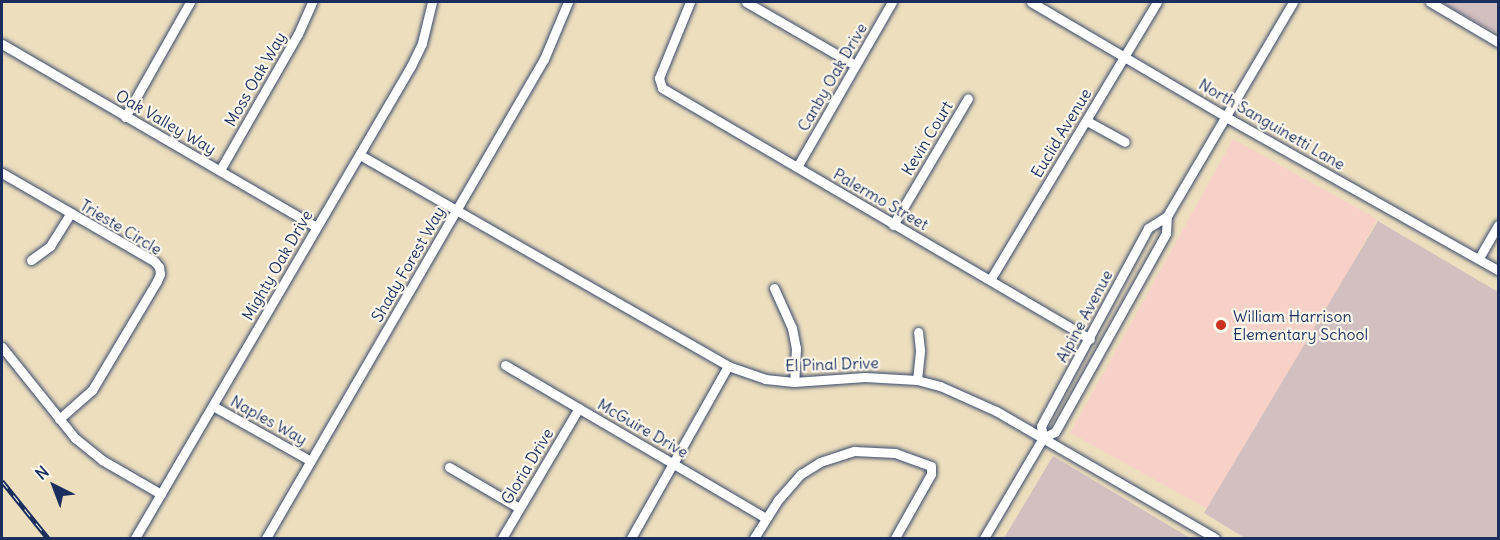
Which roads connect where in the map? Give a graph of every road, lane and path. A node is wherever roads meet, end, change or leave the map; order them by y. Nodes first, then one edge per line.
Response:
1 (190, 2) edge
2 (312, 2) edge
3 (432, 2) edge
4 (568, 2) edge
5 (690, 2) edge
6 (746, 2) edge
7 (892, 2) edge
8 (1031, 2) edge
9 (1158, 2) edge
10 (1293, 2) edge
11 (1430, 2) edge
12 (1498, 42) edge
13 (2, 44) edge
14 (1126, 56) junction
15 (855, 65) junction
16 (968, 98) dead end
17 (125, 117) junction
18 (1226, 117) junction
19 (1087, 121) junction
20 (1125, 142) dead end
21 (360, 155) junction
22 (797, 167) junction
23 (220, 170) junction
24 (2, 172) edge
25 (457, 209) junction
26 (70, 214) junction
27 (1167, 216) junction
28 (893, 225) junction
29 (1498, 225) edge
30 (315, 227) junction
31 (1479, 258) junction
32 (31, 260) dead end
33 (1498, 270) edge
34 (990, 280) junction
35 (774, 288) dead end
36 (918, 332) dead end
37 (1090, 339) junction
38 (2, 347) edge
39 (504, 365) dead end
40 (728, 366) junction
41 (916, 380) junction
42 (794, 382) junction
43 (213, 406) junction
44 (579, 408) junction
45 (59, 419) junction
46 (1043, 438) junction
47 (311, 461) junction
48 (674, 464) junction
49 (449, 467) dead end
50 (161, 494) junction
51 (519, 508) junction
52 (766, 518) junction
53 (135, 538) edge
54 (266, 538) edge
55 (502, 538) edge
56 (631, 538) edge
57 (754, 538) edge
58 (895, 538) edge
59 (984, 538) edge
60 (1215, 538) edge

1 - 17 street
2 - 23 street, Moss Oak Way
3 - 21 street, Mighty Oak Drive
4 - 25 street, Shady Forest Way
5 - 22 street, Palermo Street
6 - 15 street
7 - 15 street, Canby Oak Drive
8 - 14 street, North Sanguinetti Lane
9 - 14 street, Euclid Avenue
10 - 18 street, Alpine Avenue
11 - 12 street
13 - 17 street, Oak Valley Way
14 - 18 street, North Sanguinetti Lane
14 - 19 street, Euclid Avenue
15 - 22 street, Canby Oak Drive
16 - 28 street, Kevin Court
17 - 23 street, Oak Valley Way
18 - 27 street, Alpine Avenue
18 - 31 street, North Sanguinetti Lane
19 - 20 street
19 - 34 street, Euclid Avenue
21 - 25 street, El Pinal Drive
21 - 30 street, Mighty Oak Drive
22 - 28 street, Palermo Street
23 - 30 street, Oak Valley Way
24 - 26 street, Trieste Circle
25 - 40 street, El Pinal Drive
25 - 47 street, Shady Forest Way
26 - 32 street
26 - 45 street, Trieste Circle
27 - 37 street, Alpine Avenue
27 - 46 street, Alpine Avenue
28 - 34 street, Palermo Street
29 - 31 street
30 - 43 street, Mighty Oak Drive
31 - 33 street, North Sanguinetti Lane
34 - 37 street, Palermo Street
35 - 42 street
36 - 41 street
37 - 46 street, Alpine Avenue
38 - 45 street
39 - 44 street, McGuire Drive
40 - 42 street, El Pinal Drive
40 - 48 street
41 - 42 street, El Pinal Drive
41 - 46 street, El Pinal Drive
43 - 47 street, Naples Way
43 - 50 street, Mighty Oak Drive
44 - 48 street, McGuire Drive
44 - 51 street, Gloria Drive
45 - 50 street
46 - 59 street, Alpine Avenue
46 - 60 street, El Pinal Drive
47 - 54 street, Shady Forest Way
48 - 52 street, McGuire Drive
48 - 56 street
49 - 51 street
50 - 53 street, Mighty Oak Drive
51 - 55 street, Gloria Drive
52 - 57 street
52 - 58 street

